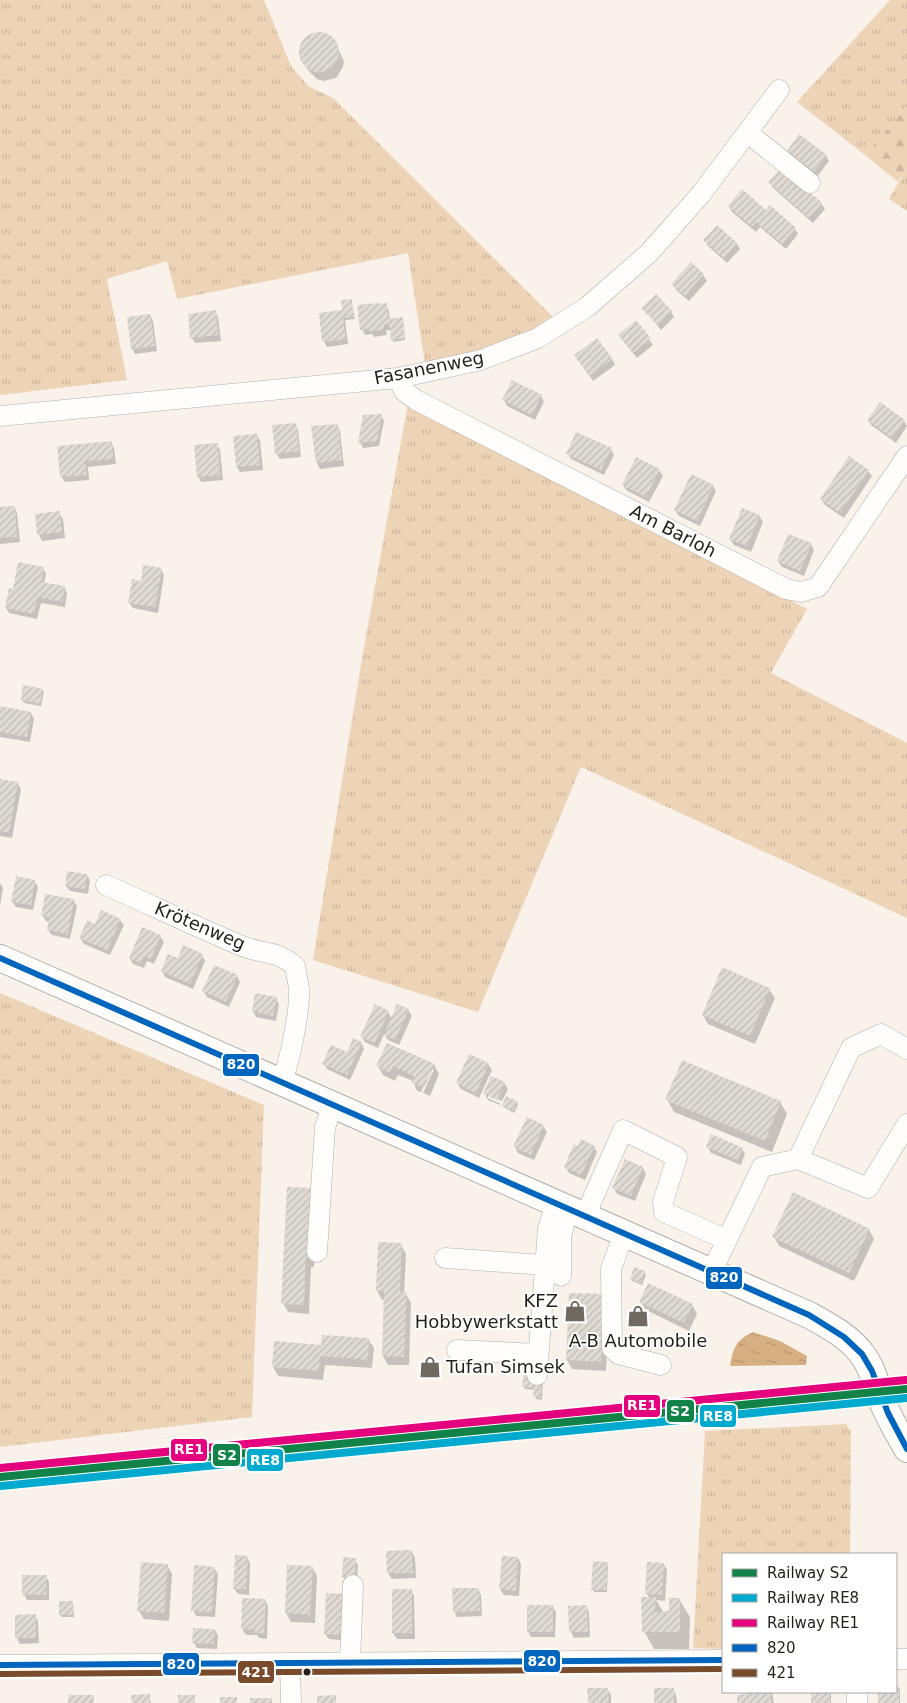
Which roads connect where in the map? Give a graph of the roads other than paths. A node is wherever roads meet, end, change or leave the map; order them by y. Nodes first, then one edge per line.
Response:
1 (779, 90) dead end
2 (748, 133) junction
3 (810, 183) dead end
4 (398, 378) junction
5 (0, 416) edge
6 (907, 456) edge
7 (106, 885) dead end
8 (0, 958) edge
9 (907, 1049) edge
10 (282, 1081) junction
11 (333, 1104) junction
12 (907, 1124) edge
13 (798, 1159) junction
14 (570, 1209) junction
15 (624, 1233) junction
16 (727, 1240) junction
17 (317, 1252) dead end
18 (444, 1258) dead end
19 (553, 1270) junction
20 (712, 1271) junction
21 (457, 1350) dead end
22 (538, 1354) junction
23 (661, 1365) dead end
24 (536, 1375) dead end
25 (907, 1449) edge
26 (353, 1585) dead end
27 (722, 1660) edge
28 (290, 1663) junction
29 (350, 1663) junction
30 (0, 1665) edge
31 (291, 1703) edge

1 - 2 street, Fasanenweg
2 - 3 street
2 - 4 street, Fasanenweg
4 - 5 street, Fasanenweg
4 - 6 street, Am Barloh
7 - 10 street, Krötenweg
8 - 10 main road
9 - 13 street
10 - 11 main road
11 - 14 main road
11 - 17 street
12 - 13 street
13 - 16 street
14 - 15 main road
14 - 16 street
14 - 19 street
15 - 20 main road
15 - 23 street
16 - 20 street
18 - 19 street
19 - 22 street
20 - 25 main road
21 - 22 street
22 - 24 street
26 - 29 street
27 - 29 street
28 - 29 street
28 - 30 street
28 - 31 street

